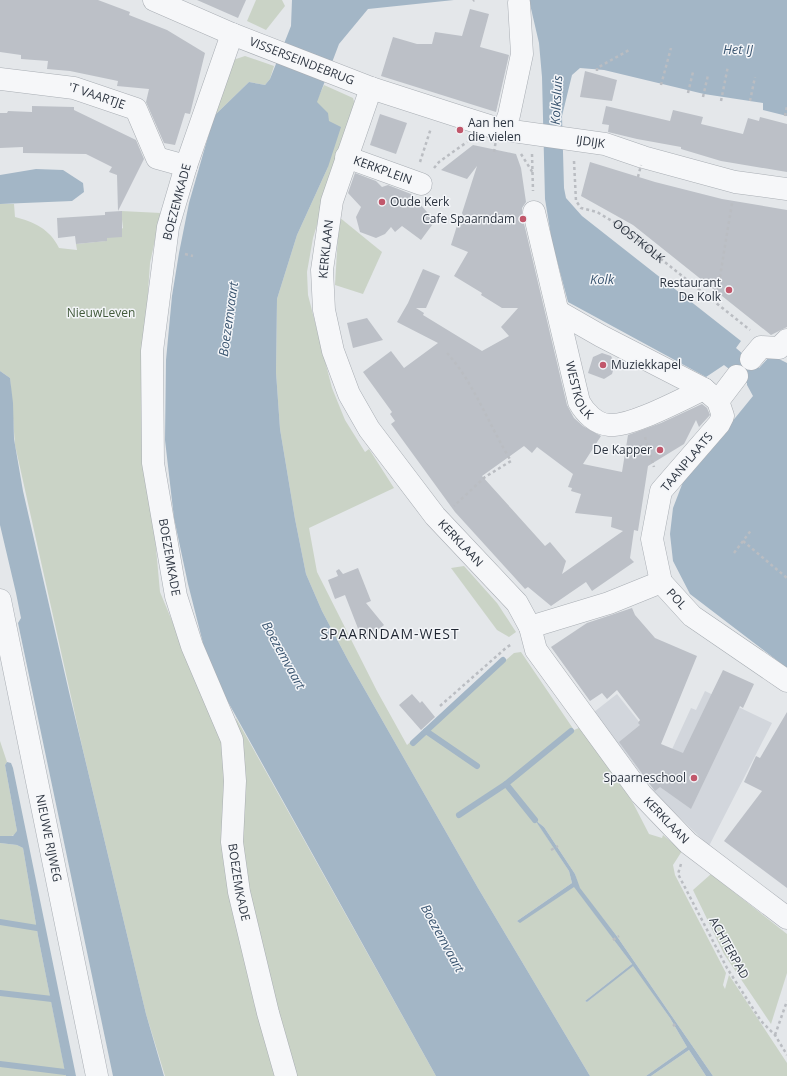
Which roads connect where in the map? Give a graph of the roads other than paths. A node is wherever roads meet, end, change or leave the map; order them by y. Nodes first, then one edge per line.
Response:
1 (154, 0) edge
2 (519, 3) dead end
3 (195, 8) edge
4 (232, 34) junction
5 (0, 79) edge
6 (371, 88) junction
7 (500, 135) junction
8 (346, 156) junction
9 (186, 166) junction
10 (417, 182) road end
11 (787, 189) edge
12 (534, 212) dead end
13 (559, 312) junction
14 (787, 340) edge
15 (756, 353) road end
16 (737, 376) dead end
17 (711, 395) junction
18 (661, 582) junction
19 (0, 600) edge
20 (531, 631) junction
21 (787, 681) edge
22 (787, 918) edge
23 (97, 1076) edge
24 (286, 1076) edge

1 - 3 street, VISSERSEINDEBRUG
2 - 7 street
3 - 4 street, VISSERSEINDEBRUG
4 - 6 street, VISSERSEINDEBRUG
4 - 9 street, BOEZEMKADE
5 - 9 street, 'T VAARTJE
6 - 7 street, IJDIJK
6 - 8 street, KERKLAAN
7 - 11 street, IJDIJK
8 - 10 street, KERKPLEIN
8 - 20 street, KERKLAAN
9 - 24 street, BOEZEMKADE
12 - 13 street, WESTKOLK
13 - 17 street
13 - 17 street, WESTKOLK
14 - 15 street
16 - 17 street
17 - 18 street, TAANPLAATS
18 - 20 street, POL
18 - 21 street, POL
19 - 23 street, NIEUWE RIJWEG
20 - 22 street, KERKLAAN

